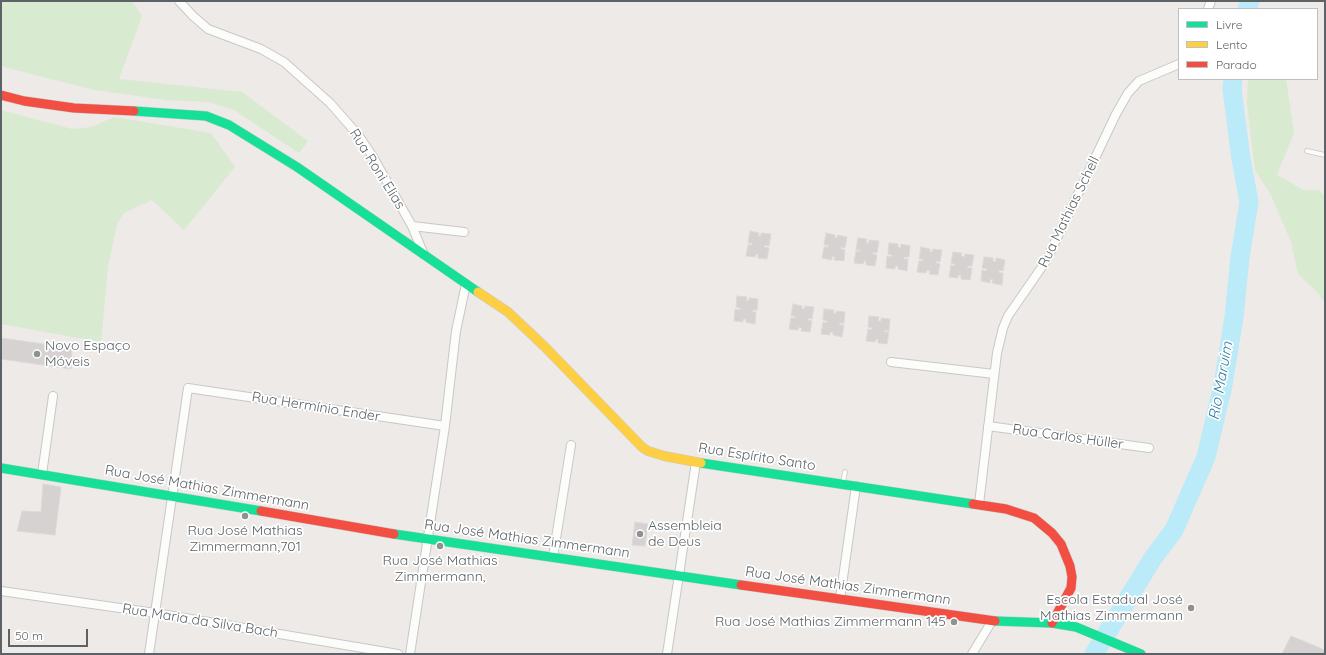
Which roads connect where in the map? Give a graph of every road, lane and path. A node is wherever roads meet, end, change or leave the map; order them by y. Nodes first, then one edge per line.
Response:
1 (179, 1) edge
2 (1178, 64) edge
3 (1, 95) edge
4 (1307, 151) dead end
5 (1325, 154) edge
6 (412, 226) junction
7 (464, 232) dead end
8 (424, 255) junction
9 (466, 284) junction
10 (891, 362) dead end
11 (994, 374) junction
12 (53, 396) dead end
13 (445, 426) junction
14 (988, 426) junction
15 (570, 445) dead end
16 (1149, 448) dead end
17 (696, 462) junction
18 (1, 468) edge
19 (845, 472) dead end
20 (42, 474) junction
21 (843, 484) junction
22 (856, 486) junction
23 (171, 496) junction
24 (979, 504) junction
25 (428, 539) junction
26 (554, 557) junction
27 (679, 576) junction
28 (1, 591) edge
29 (840, 599) junction
30 (155, 613) junction
31 (992, 621) junction
32 (1052, 623) junction
33 (1138, 653) edge
34 (149, 654) edge
35 (398, 654) edge
36 (410, 654) edge
37 (667, 654) edge
38 (972, 654) edge

1 - 6 street, Rua Roni Elias
2 - 11 street, Rua Mathias Schell
3 - 8 street, Rua Espírito Santo
4 - 5 lane
6 - 7 street
6 - 8 street, Rua Roni Elias
8 - 9 street, Rua Espírito Santo
9 - 13 street
9 - 17 street, Rua Espírito Santo
10 - 11 street
11 - 14 street, Rua Mathias Schell
12 - 20 street
13 - 23 street, Rua Hermínio Ender
13 - 25 street
14 - 16 street, Rua Carlos Hüller
14 - 24 street, Rua Mathias Schell
15 - 26 street
17 - 21 street, Rua Espírito Santo
17 - 27 street
18 - 20 street, Rua José Mathias Zimmermann
19 - 21 lane
20 - 23 street, Rua José Mathias Zimmermann
21 - 22 street, Rua Espírito Santo
22 - 24 street, Rua Espírito Santo
22 - 29 street
23 - 25 street, Rua José Mathias Zimmermann
23 - 30 street
24 - 32 street, Rua Espírito Santo
25 - 26 street, Rua José Mathias Zimmermann
25 - 36 street
26 - 27 street, Rua José Mathias Zimmermann
27 - 29 street, Rua José Mathias Zimmermann
27 - 37 street
28 - 30 street, Rua Maria da Silva Bach
29 - 31 street, Rua José Mathias Zimmermann
30 - 34 street
30 - 35 street, Rua Maria da Silva Bach
31 - 32 street, Rua José Mathias Zimmermann
31 - 38 street
32 - 33 street, Rua José Mathias Zimmermann

